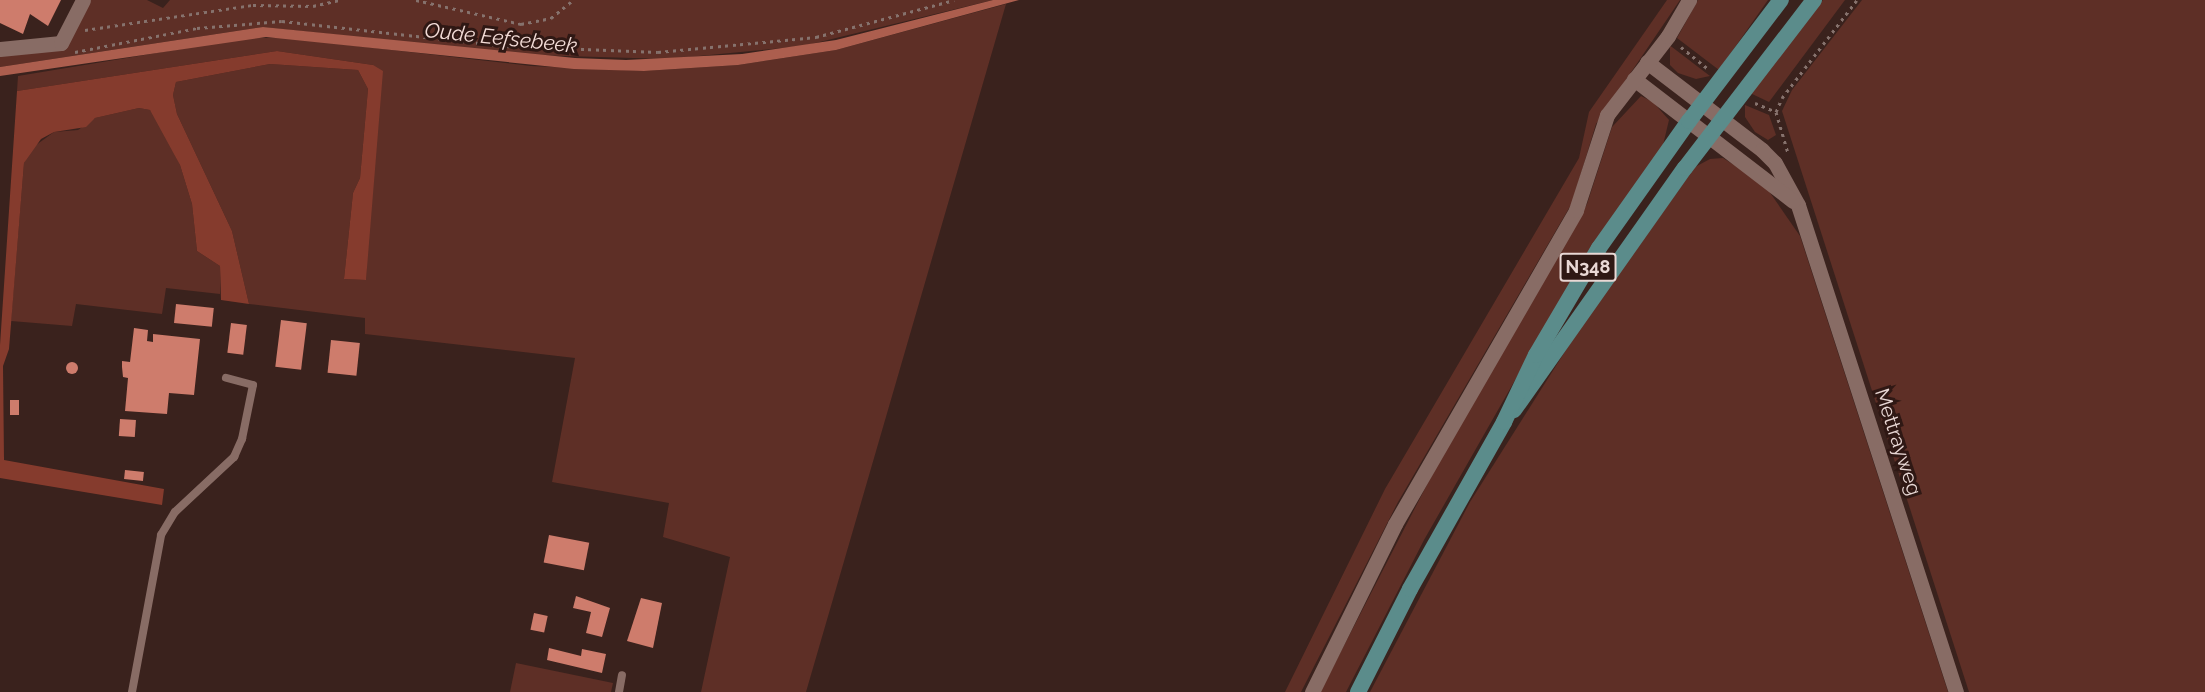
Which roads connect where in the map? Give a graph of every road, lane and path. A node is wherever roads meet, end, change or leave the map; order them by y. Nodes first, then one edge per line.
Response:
1 (83, 0) edge
2 (339, 0) edge
3 (416, 0) edge
4 (573, 0) edge
5 (954, 0) edge
6 (1689, 0) edge
7 (1781, 0) edge
8 (1815, 0) edge
9 (1857, 0) edge
10 (69, 31) junction
11 (0, 49) edge
12 (68, 53) dead end
13 (1647, 62) junction
14 (1634, 78) junction
15 (1702, 103) junction
16 (1776, 112) dead end
17 (1722, 118) junction
18 (1689, 121) junction
19 (1709, 136) junction
20 (1798, 205) junction
21 (226, 378) dead end
22 (1504, 422) junction
23 (622, 675) dead end
24 (132, 692) edge
25 (619, 692) edge
26 (1312, 692) edge
27 (1358, 692) edge
28 (1956, 692) edge

1 - 10 street
2 - 10 path
3 - 4 path
5 - 12 path
6 - 13 street
7 - 15 main road, N348
8 - 17 main road, N348
9 - 16 path
10 - 11 street
13 - 14 street
13 - 15 street, Mettrayweg
14 - 18 street
14 - 26 street
15 - 17 street, Mettrayweg
15 - 18 main road, N348
17 - 19 main road, N348
17 - 20 street, Mettrayweg
18 - 19 street
18 - 22 main road, N348
19 - 20 street
19 - 22 main road, N348
20 - 28 street, Mettrayweg
21 - 24 lane
22 - 27 main road, N348
23 - 25 lane

